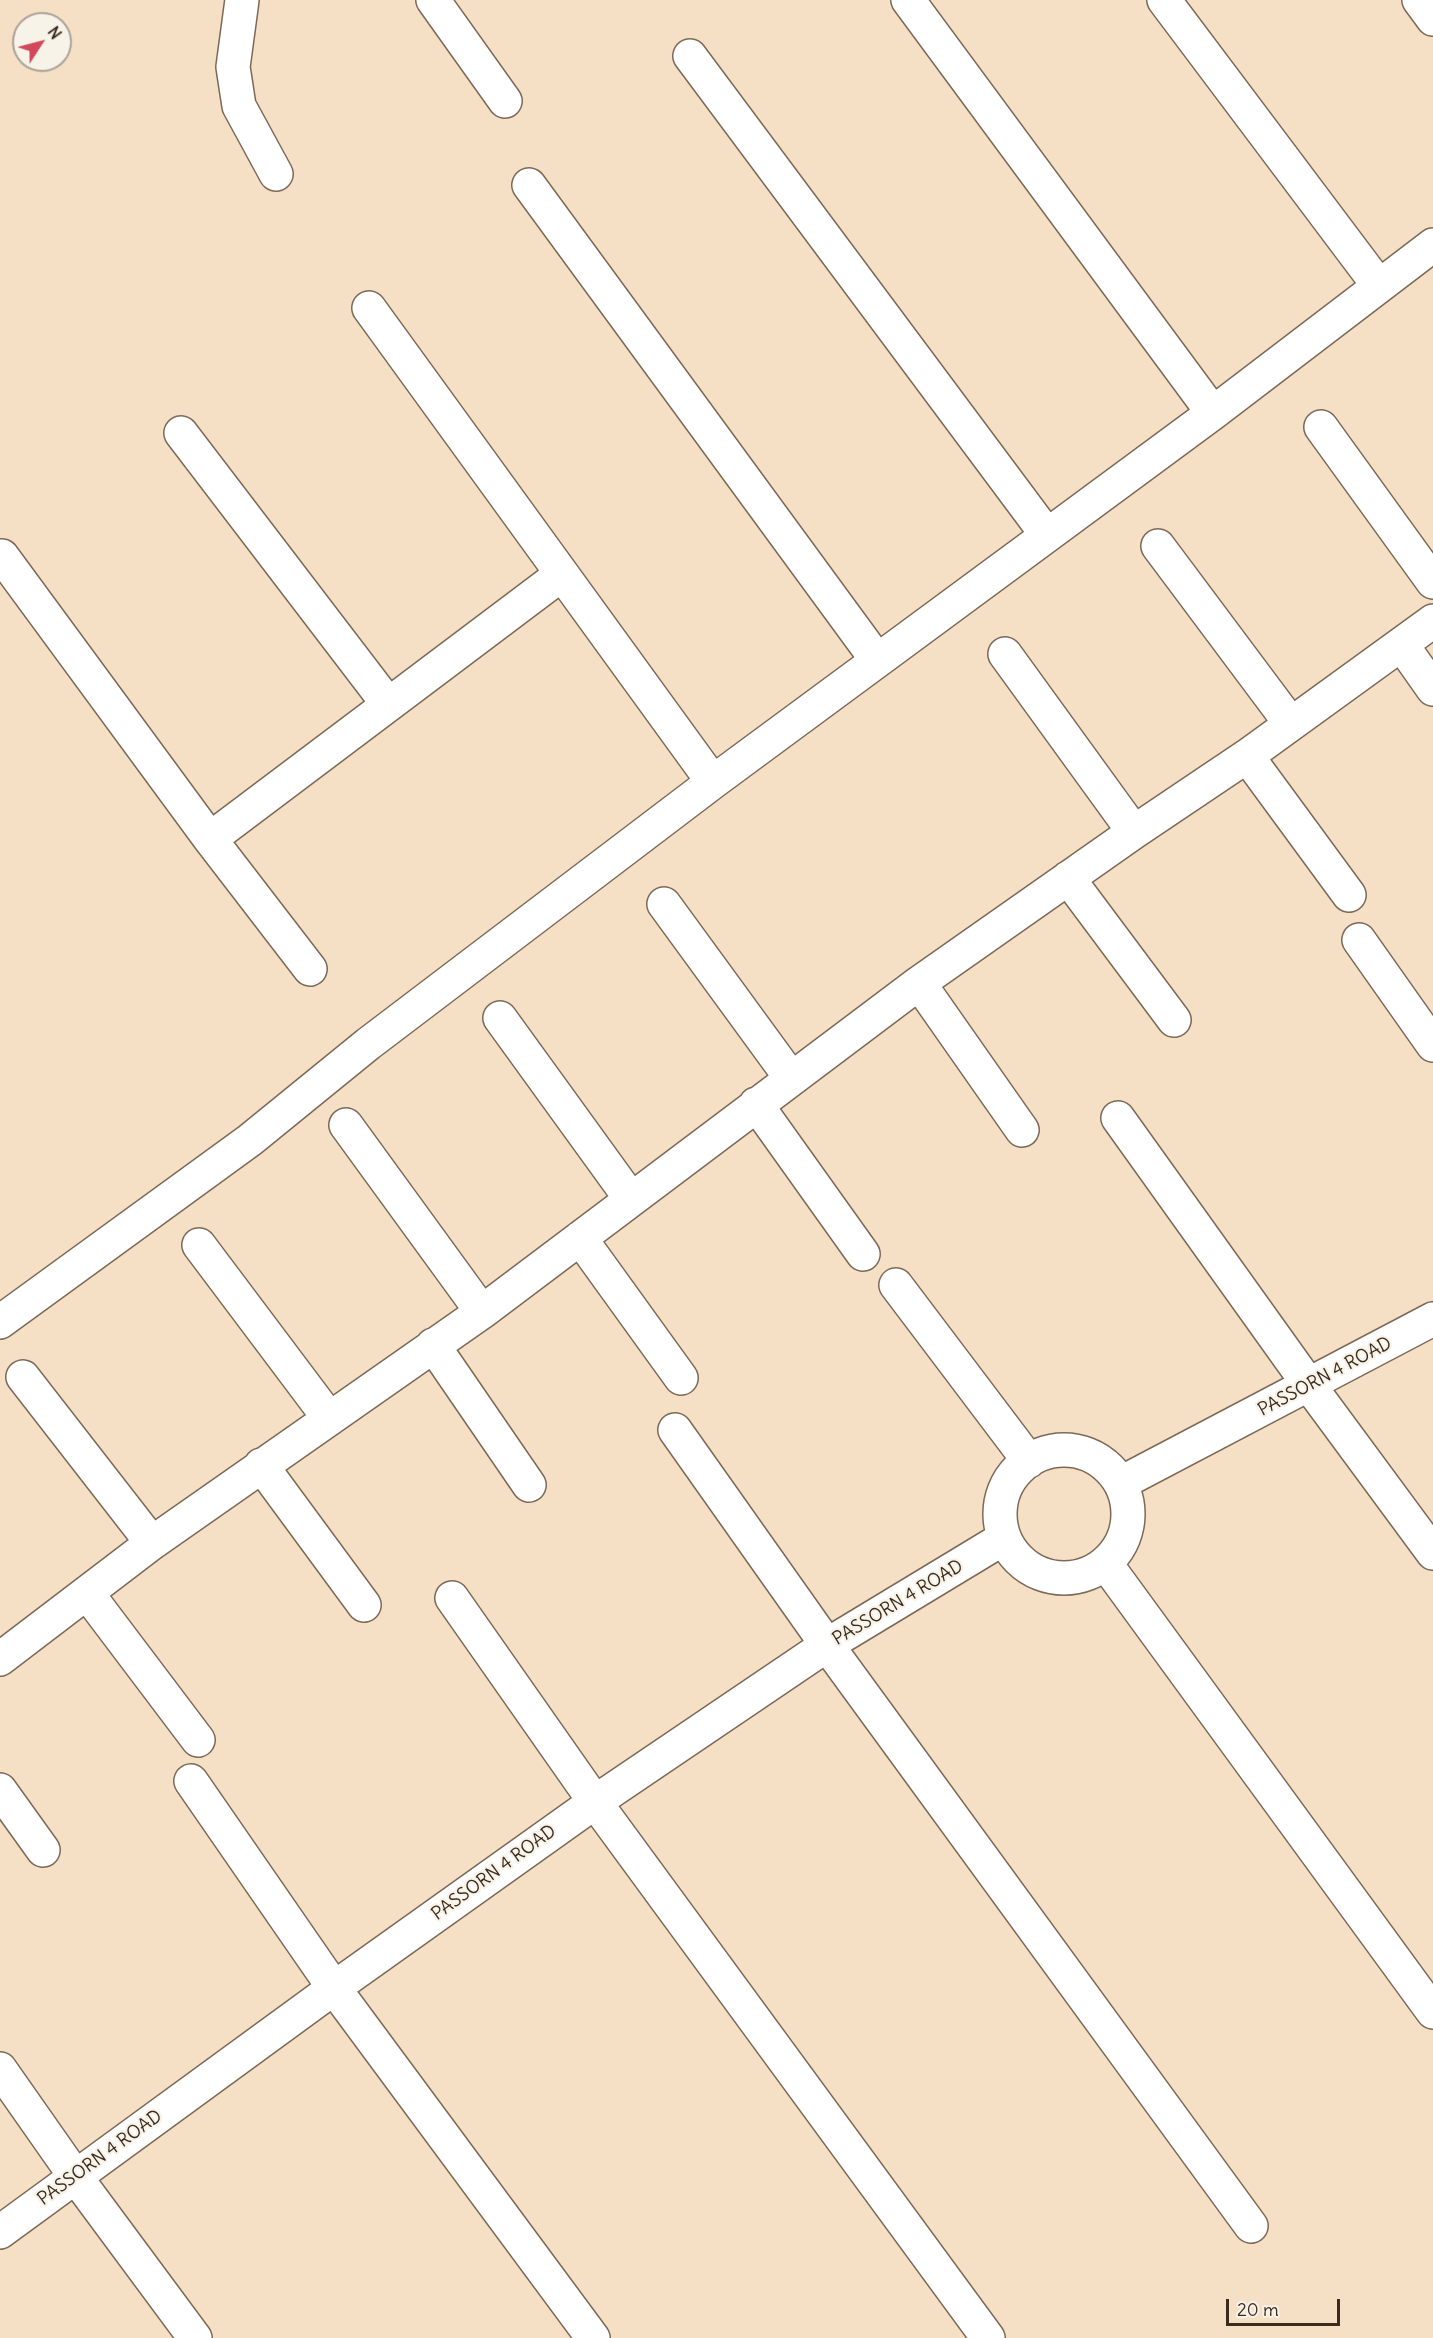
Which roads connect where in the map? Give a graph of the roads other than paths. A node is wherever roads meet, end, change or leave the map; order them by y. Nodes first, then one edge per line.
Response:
1 (242, 0) edge
2 (433, 0) edge
3 (908, 0) edge
4 (1164, 0) edge
5 (1419, 0) edge
6 (1433, 19) edge
7 (690, 56) dead end
8 (505, 101) dead end
9 (276, 174) dead end
10 (530, 185) dead end
11 (1433, 245) edge
12 (1379, 286) junction
13 (369, 309) dead end
14 (1213, 413) junction
15 (1321, 427) dead end
16 (181, 433) dead end
17 (1047, 535) junction
18 (1158, 546) dead end
19 (2, 556) dead end
20 (562, 574) junction
21 (1433, 582) edge
22 (1433, 621) edge
23 (1402, 645) junction
24 (1005, 654) dead end
25 (877, 660) junction
26 (1433, 689) edge
27 (387, 704) junction
28 (1291, 724) junction
29 (1247, 756) junction
30 (713, 782) junction
31 (1134, 832) junction
32 (210, 839) junction
33 (1068, 878) junction
34 (1349, 895) dead end
35 (664, 904) dead end
36 (1359, 939) dead end
37 (310, 969) dead end
38 (919, 983) junction
39 (500, 1018) dead end
40 (1174, 1020) dead end
41 (1433, 1045) edge
42 (791, 1078) junction
43 (756, 1104) junction
44 (1118, 1118) dead end
45 (346, 1125) dead end
46 (1022, 1130) dead end
47 (631, 1199) junction
48 (580, 1238) junction
49 (199, 1245) dead end
50 (863, 1254) dead end
51 (896, 1285) dead end
52 (482, 1312) junction
53 (1433, 1319) edge
54 (0, 1322) edge
55 (433, 1345) junction
56 (23, 1377) dead end
57 (681, 1378) dead end
58 (1309, 1386) junction
59 (329, 1418) junction
60 (675, 1430) dead end
61 (1029, 1461) junction
62 (261, 1465) junction
63 (1121, 1483) junction
64 (529, 1485) dead end
65 (1005, 1538) junction
66 (152, 1543) junction
67 (1433, 1553) edge
68 (1106, 1564) junction
69 (87, 1593) junction
70 (452, 1598) dead end
71 (364, 1605) dead end
72 (827, 1645) junction
73 (0, 1659) edge
74 (198, 1740) dead end
75 (191, 1781) dead end
76 (0, 1790) edge
77 (595, 1802) junction
78 (43, 1850) dead end
79 (334, 1988) junction
80 (1433, 2012) edge
81 (0, 2069) edge
82 (75, 2176) junction
83 (1251, 2226) dead end
84 (0, 2232) edge
85 (195, 2338) edge
86 (593, 2338) edge
87 (988, 2338) edge

1 - 9 street
2 - 8 street
3 - 14 street
4 - 12 street
5 - 6 street
7 - 17 street
10 - 25 street
11 - 12 street
12 - 14 street
13 - 20 street
14 - 17 street
15 - 21 street
16 - 27 street
17 - 25 street
18 - 28 street
19 - 32 street
20 - 27 street
20 - 30 street
22 - 23 street
23 - 26 street
23 - 28 street
24 - 31 street
25 - 30 street
27 - 32 street
28 - 29 street
29 - 31 street
29 - 34 street
30 - 54 street
31 - 33 street
32 - 37 street
33 - 38 street
33 - 40 street
35 - 42 street
36 - 41 street
38 - 42 street
38 - 46 street
39 - 47 street
42 - 43 street
43 - 47 street
43 - 50 street
44 - 58 street
45 - 52 street
47 - 48 street
48 - 52 street
48 - 57 street
49 - 59 street
51 - 61 street
52 - 55 street
53 - 58 street, PASSORN 4 ROAD
55 - 59 street
55 - 64 street
56 - 66 street
58 - 63 street, PASSORN 4 ROAD
58 - 67 street
59 - 62 street
60 - 72 street
61 - 63 street
61 - 65 street
62 - 66 street
62 - 71 street
63 - 68 street
65 - 68 street
65 - 72 street, PASSORN 4 ROAD
66 - 69 street
68 - 80 street
69 - 73 street
69 - 74 street
70 - 77 street
72 - 77 street, PASSORN 4 ROAD
72 - 83 street
75 - 79 street
76 - 78 street
77 - 79 street, PASSORN 4 ROAD
77 - 87 street
79 - 82 street, PASSORN 4 ROAD
79 - 86 street
81 - 82 street
82 - 84 street, PASSORN 4 ROAD
82 - 85 street

